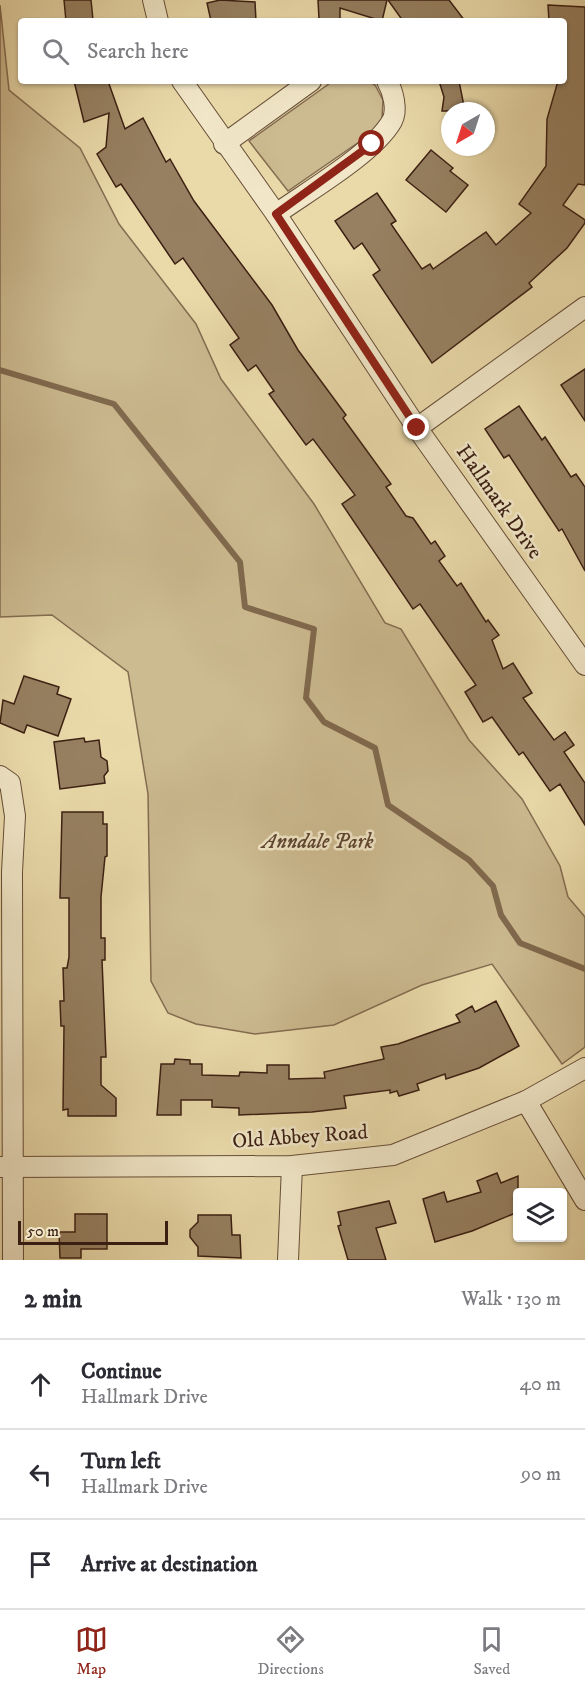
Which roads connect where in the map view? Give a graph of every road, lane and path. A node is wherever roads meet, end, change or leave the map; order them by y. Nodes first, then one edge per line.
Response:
1 (153, 0) edge
2 (157, 18) edge
3 (184, 84) edge
4 (307, 84) edge
5 (388, 84) edge
6 (224, 144) junction
7 (276, 214) junction
8 (585, 307) edge
9 (417, 428) junction
10 (585, 665) edge
11 (0, 776) edge
12 (6, 872) edge
13 (585, 1068) edge
14 (526, 1101) junction
15 (291, 1166) junction
16 (7, 1167) edge
17 (585, 1200) edge
18 (13, 1260) edge
19 (288, 1260) edge

1 - 2 street
3 - 6 street, Hallmark Drive
4 - 6 street
5 - 7 street
6 - 7 street, Hallmark Drive
7 - 9 street, Hallmark Drive
8 - 9 street
9 - 10 street, Hallmark Drive
11 - 12 street
12 - 16 street
13 - 14 street, Old Abbey Road
14 - 15 street, Old Abbey Road
14 - 17 street
15 - 16 street, Old Abbey Road
15 - 19 street
16 - 18 street

